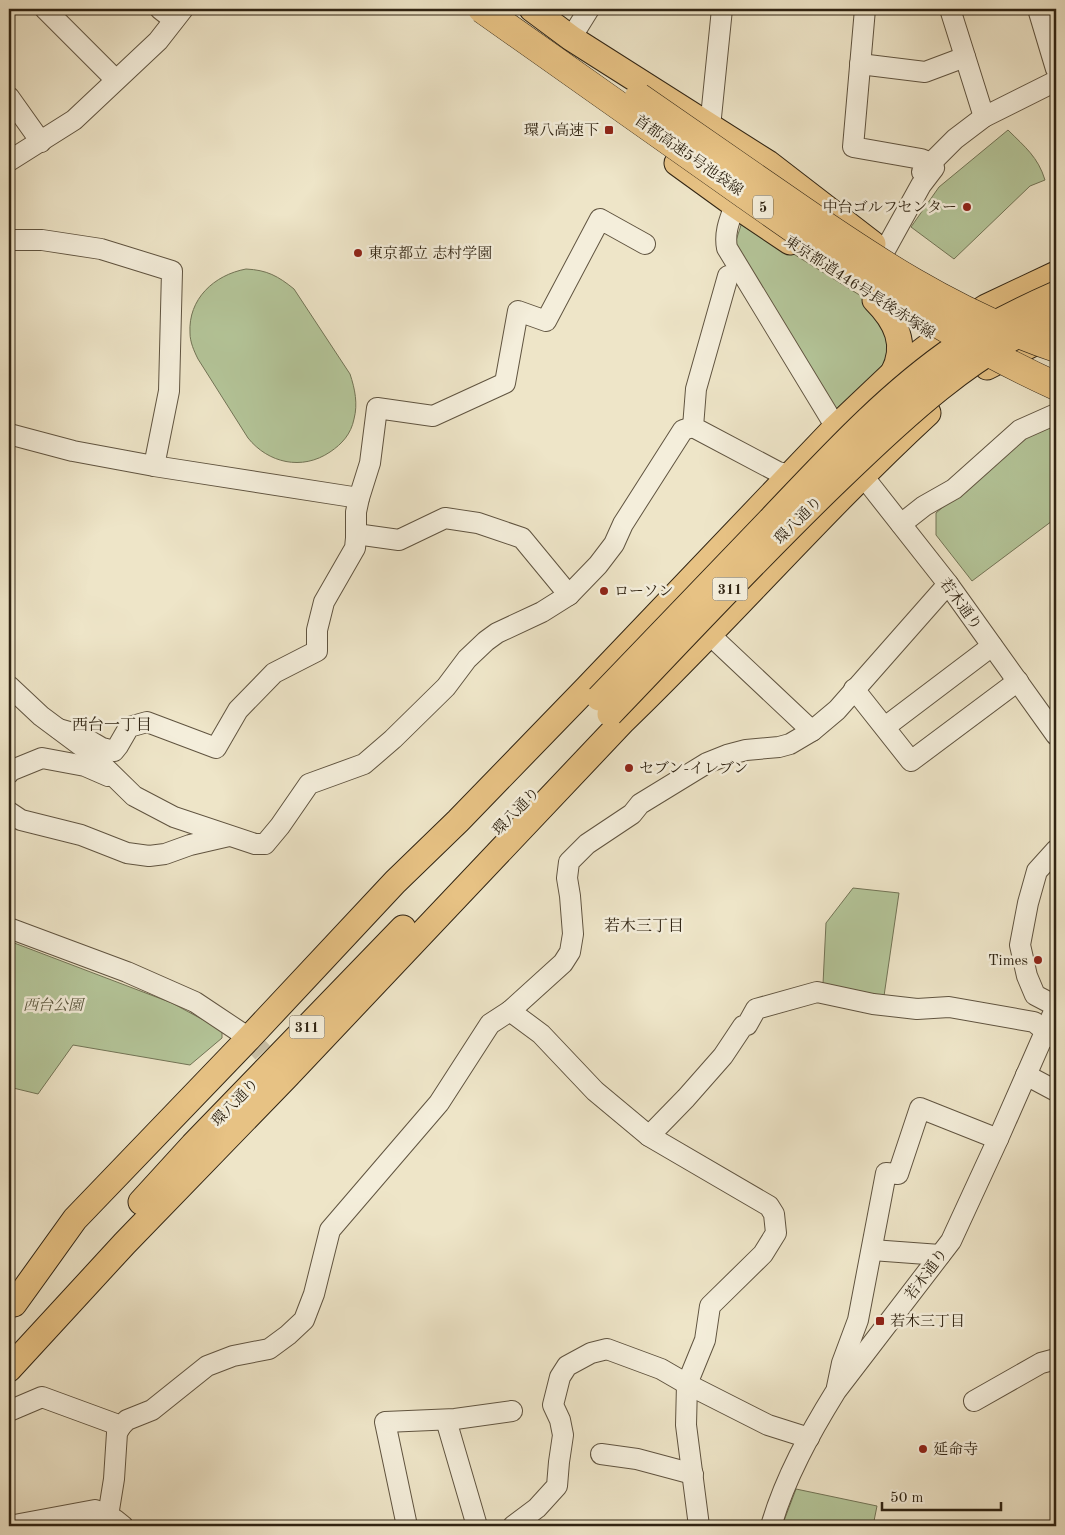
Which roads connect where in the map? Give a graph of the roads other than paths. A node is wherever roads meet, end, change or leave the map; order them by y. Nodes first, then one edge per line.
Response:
1 (46, 9) edge
2 (466, 9) edge
3 (482, 9) edge
4 (513, 9) edge
5 (532, 9) edge
6 (589, 9) edge
7 (722, 9) edge
8 (865, 9) edge
9 (950, 9) edge
10 (1038, 9) edge
11 (172, 13) edge
12 (571, 38) junction
13 (965, 57) junction
14 (860, 64) junction
15 (1056, 68) edge
16 (115, 80) junction
17 (1056, 81) edge
18 (9, 98) edge
19 (984, 117) junction
20 (710, 127) junction
21 (41, 142) junction
22 (9, 160) edge
23 (931, 163) junction
24 (899, 204) dead end
25 (735, 205) junction
26 (9, 240) edge
27 (645, 244) dead end
28 (884, 252) junction
29 (1056, 274) edge
30 (728, 276) dead end
31 (1056, 294) edge
32 (875, 300) junction
33 (986, 307) junction
34 (1055, 333) edge
35 (940, 338) junction
36 (990, 365) junction
37 (893, 373) junction
38 (1056, 386) edge
39 (1056, 394) edge
40 (1056, 414) edge
41 (836, 427) junction
42 (693, 428) junction
43 (9, 434) edge
44 (154, 466) junction
45 (789, 475) junction
46 (863, 476) junction
47 (359, 498) junction
48 (829, 511) junction
49 (901, 524) junction
50 (356, 534) junction
51 (948, 584) junction
52 (569, 595) junction
53 (710, 635) junction
54 (992, 646) junction
55 (1018, 681) junction
56 (9, 686) edge
57 (854, 689) junction
58 (605, 705) junction
59 (885, 728) junction
60 (59, 729) junction
61 (812, 731) junction
62 (1056, 735) edge
63 (9, 773) edge
64 (120, 781) junction
65 (9, 812) edge
66 (230, 836) junction
67 (475, 840) junction
68 (1056, 850) edge
69 (9, 928) edge
70 (1056, 1006) edge
71 (510, 1012) junction
72 (1051, 1035) edge
73 (249, 1038) junction
74 (1026, 1076) junction
75 (1056, 1091) edge
76 (649, 1136) junction
77 (998, 1140) junction
78 (872, 1250) junction
79 (940, 1255) junction
80 (11, 1307) edge
81 (9, 1344) edge
82 (1056, 1359) edge
83 (9, 1368) edge
84 (687, 1384) junction
85 (836, 1391) junction
86 (974, 1401) dead end
87 (9, 1410) edge
88 (512, 1411) dead end
89 (446, 1420) junction
90 (121, 1426) junction
91 (809, 1438) junction
92 (601, 1454) dead end
93 (693, 1474) junction
94 (115, 1521) edge
95 (12, 1526) edge
96 (407, 1526) edge
97 (477, 1526) edge
98 (513, 1526) edge
99 (699, 1526) edge
100 (772, 1526) edge

1 - 16 street
2 - 25 main road, 東京都道446号長後赤塚線
3 - 38 highway, 首都高速5号池袋線 / 5, bridge
4 - 34 highway, 首都高速5号池袋線 / 5, bridge
5 - 12 main road
6 - 12 street
7 - 20 street
8 - 14 street
9 - 13 street
10 - 15 street
11 - 16 street
12 - 20 main road
13 - 14 street
13 - 19 street
14 - 23 street
16 - 21 street
17 - 19 street
18 - 21 street
19 - 23 street
20 - 28 main road
21 - 22 street
23 - 24 street
23 - 28 street
25 - 32 main road, 東京都道446号長後赤塚線
25 - 41 street, 若木通り
26 - 44 street
27 - 47 street
28 - 33 main road
29 - 33 main road
30 - 42 street
31 - 58 main road, 環八通り / 311, bridge
32 - 35 main road, 東京都道446号長後赤塚線
32 - 37 main road
33 - 34 main road
33 - 35 main road
34 - 36 main road
34 - 58 main road, 環八通り / 311, bridge
35 - 36 main road, 東京都道446号長後赤塚線
35 - 37 main road
36 - 39 street
36 - 46 main road
37 - 41 main road
40 - 49 street
41 - 45 main road
41 - 46 street, 若木通り
42 - 45 street
42 - 52 street
43 - 44 street
44 - 47 street
45 - 48 street
45 - 58 main road
46 - 48 main road
46 - 49 street, 若木通り
47 - 50 street
48 - 53 main road
49 - 51 street, 若木通り
50 - 52 street
50 - 60 street
51 - 54 street, 若木通り
51 - 57 street
52 - 66 street
53 - 58 main road
53 - 61 street
54 - 55 street, 若木通り
54 - 59 street
55 - 59 street
55 - 62 street, 若木通り
56 - 60 street
57 - 59 street
57 - 61 street
58 - 67 main road, 環八通り / 311
58 - 67 main road
58 - 67 main road
58 - 67 main road
60 - 64 street
61 - 71 street
63 - 64 street
64 - 66 street
65 - 66 street
67 - 73 main road
67 - 80 main road, 環八通り / 311
67 - 81 main road, 環八通り / 311
67 - 83 main road
68 - 70 street
69 - 73 street
70 - 72 street, 若木通り
71 - 76 street
71 - 90 street
72 - 74 street, 若木通り
72 - 76 street
73 - 80 main road
74 - 75 street
74 - 77 street, 若木通り
76 - 84 street
77 - 78 street
77 - 79 street, 若木通り
78 - 79 street
78 - 85 street
79 - 85 street, 若木通り
82 - 86 street
84 - 91 street
84 - 93 street
84 - 98 street
85 - 91 street, 若木通り
87 - 90 street
88 - 89 street
89 - 96 street
89 - 97 street
90 - 94 street
91 - 100 street, 若木通り
92 - 93 street
93 - 99 street
94 - 95 street

